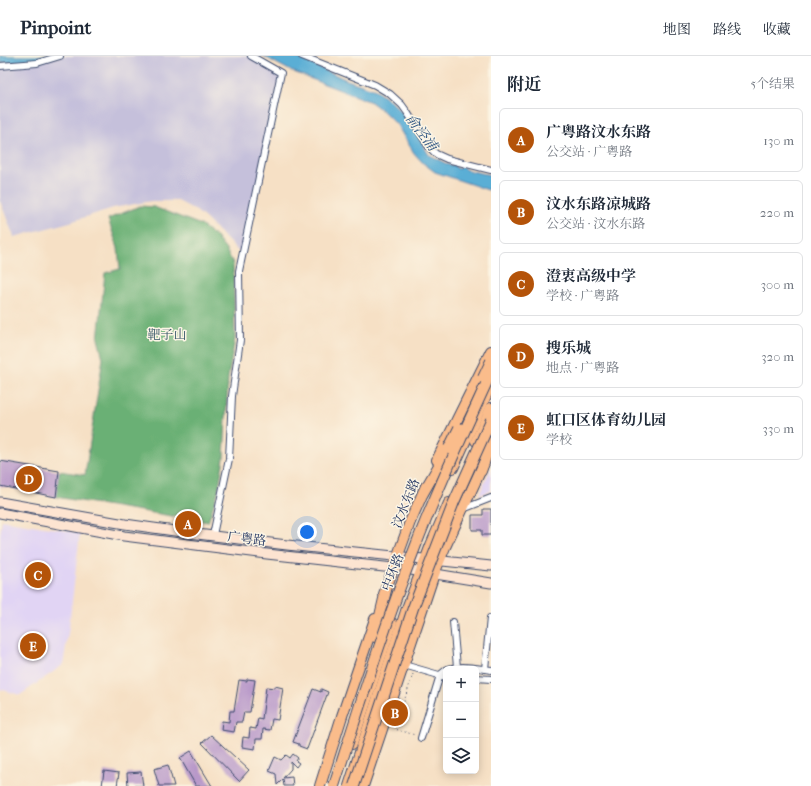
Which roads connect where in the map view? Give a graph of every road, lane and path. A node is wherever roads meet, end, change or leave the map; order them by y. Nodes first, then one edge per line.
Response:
1 (60, 56) edge
2 (251, 56) edge
3 (302, 56) edge
4 (0, 66) edge
5 (491, 170) edge
6 (491, 351) edge
7 (491, 361) edge
8 (491, 373) edge
9 (491, 385) edge
10 (491, 408) edge
11 (491, 420) edge
12 (454, 425) junction
13 (491, 442) edge
14 (491, 448) edge
15 (462, 450) junction
16 (481, 470) junction
17 (423, 493) junction
18 (491, 498) edge
19 (0, 502) edge
20 (464, 510) junction
21 (0, 513) edge
22 (213, 535) junction
23 (398, 556) junction
24 (421, 558) junction
25 (440, 561) junction
26 (491, 566) edge
27 (393, 568) junction
28 (416, 571) junction
29 (434, 574) junction
30 (491, 583) edge
31 (387, 586) junction
32 (490, 618) dead end
33 (453, 622) dead end
34 (404, 664) junction
35 (378, 666) junction
36 (457, 666) edge
37 (415, 668) junction
38 (488, 669) edge
39 (443, 676) edge
40 (479, 678) edge
41 (491, 678) edge
42 (348, 698) junction
43 (374, 708) junction
44 (382, 728) junction
45 (421, 738) joint
46 (323, 785) edge
47 (334, 786) edge
48 (338, 786) edge
49 (349, 786) edge
50 (354, 786) edge
51 (363, 786) edge

1 - 4 street
2 - 22 street
3 - 5 street
6 - 12 main road, 汶水东路
7 - 17 main road, bridge
8 - 47 main road, 中环路, bridge
9 - 15 main road
10 - 24 main road
11 - 50 main road, bridge
12 - 15 main road
12 - 17 main road, 汶水东路
13 - 16 main road
14 - 16 main road
15 - 24 main road
16 - 20 main road
17 - 23 main road, 汶水东路
18 - 20 street
19 - 22 main road, 广粤路
20 - 25 main road
21 - 27 main road, 广粤路
22 - 23 main road, 广粤路
23 - 24 main road, 广粤路
23 - 27 main road, 汶水东路
24 - 25 main road, 广粤路
24 - 28 main road
25 - 26 main road, 广粤路
25 - 29 main road
27 - 28 main road, 广粤路
27 - 31 main road, 汶水东路
28 - 29 main road, 广粤路
28 - 35 main road
28 - 43 main road
29 - 30 main road, 广粤路
29 - 34 main road
31 - 42 main road, 汶水东路
31 - 46 main road
32 - 38 street
33 - 36 street
34 - 37 street
34 - 44 main road
35 - 42 main road
35 - 48 main road
37 - 39 street
37 - 45 path
39 - 45 street
40 - 41 street
42 - 46 main road, 汶水东路
43 - 44 main road
43 - 49 main road
44 - 51 main road

